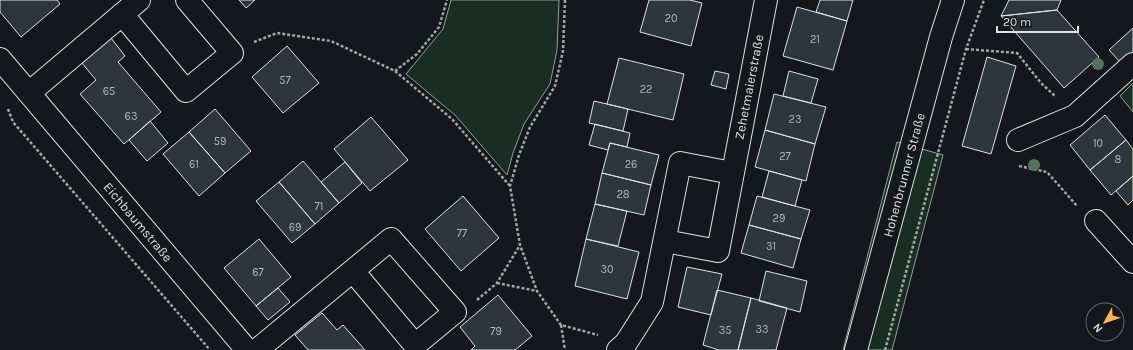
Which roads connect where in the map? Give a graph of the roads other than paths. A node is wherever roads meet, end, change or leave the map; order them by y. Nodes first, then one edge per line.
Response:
1 (139, 0) edge
2 (187, 0) edge
3 (766, 0) edge
4 (952, 0) edge
5 (122, 14) junction
6 (0, 59) edge
7 (1133, 64) edge
8 (29, 93) junction
9 (1018, 140) road end
10 (732, 173) junction
11 (1096, 221) road end
12 (666, 241) junction
13 (1133, 262) edge
14 (353, 271) junction
15 (622, 346) edge
16 (247, 350) edge
17 (257, 350) edge
18 (856, 350) edge

1 - 5 street
2 - 5 street
3 - 10 street, Zehetmaierstraße
4 - 18 street, Hohenbrunner Straße
5 - 8 street
6 - 8 street, Eichbaumstraße
7 - 9 street
8 - 16 street, Eichbaumstraße
10 - 12 street, Zehetmaierstraße
10 - 12 street
11 - 13 street
12 - 15 street
14 - 14 street
14 - 17 street

